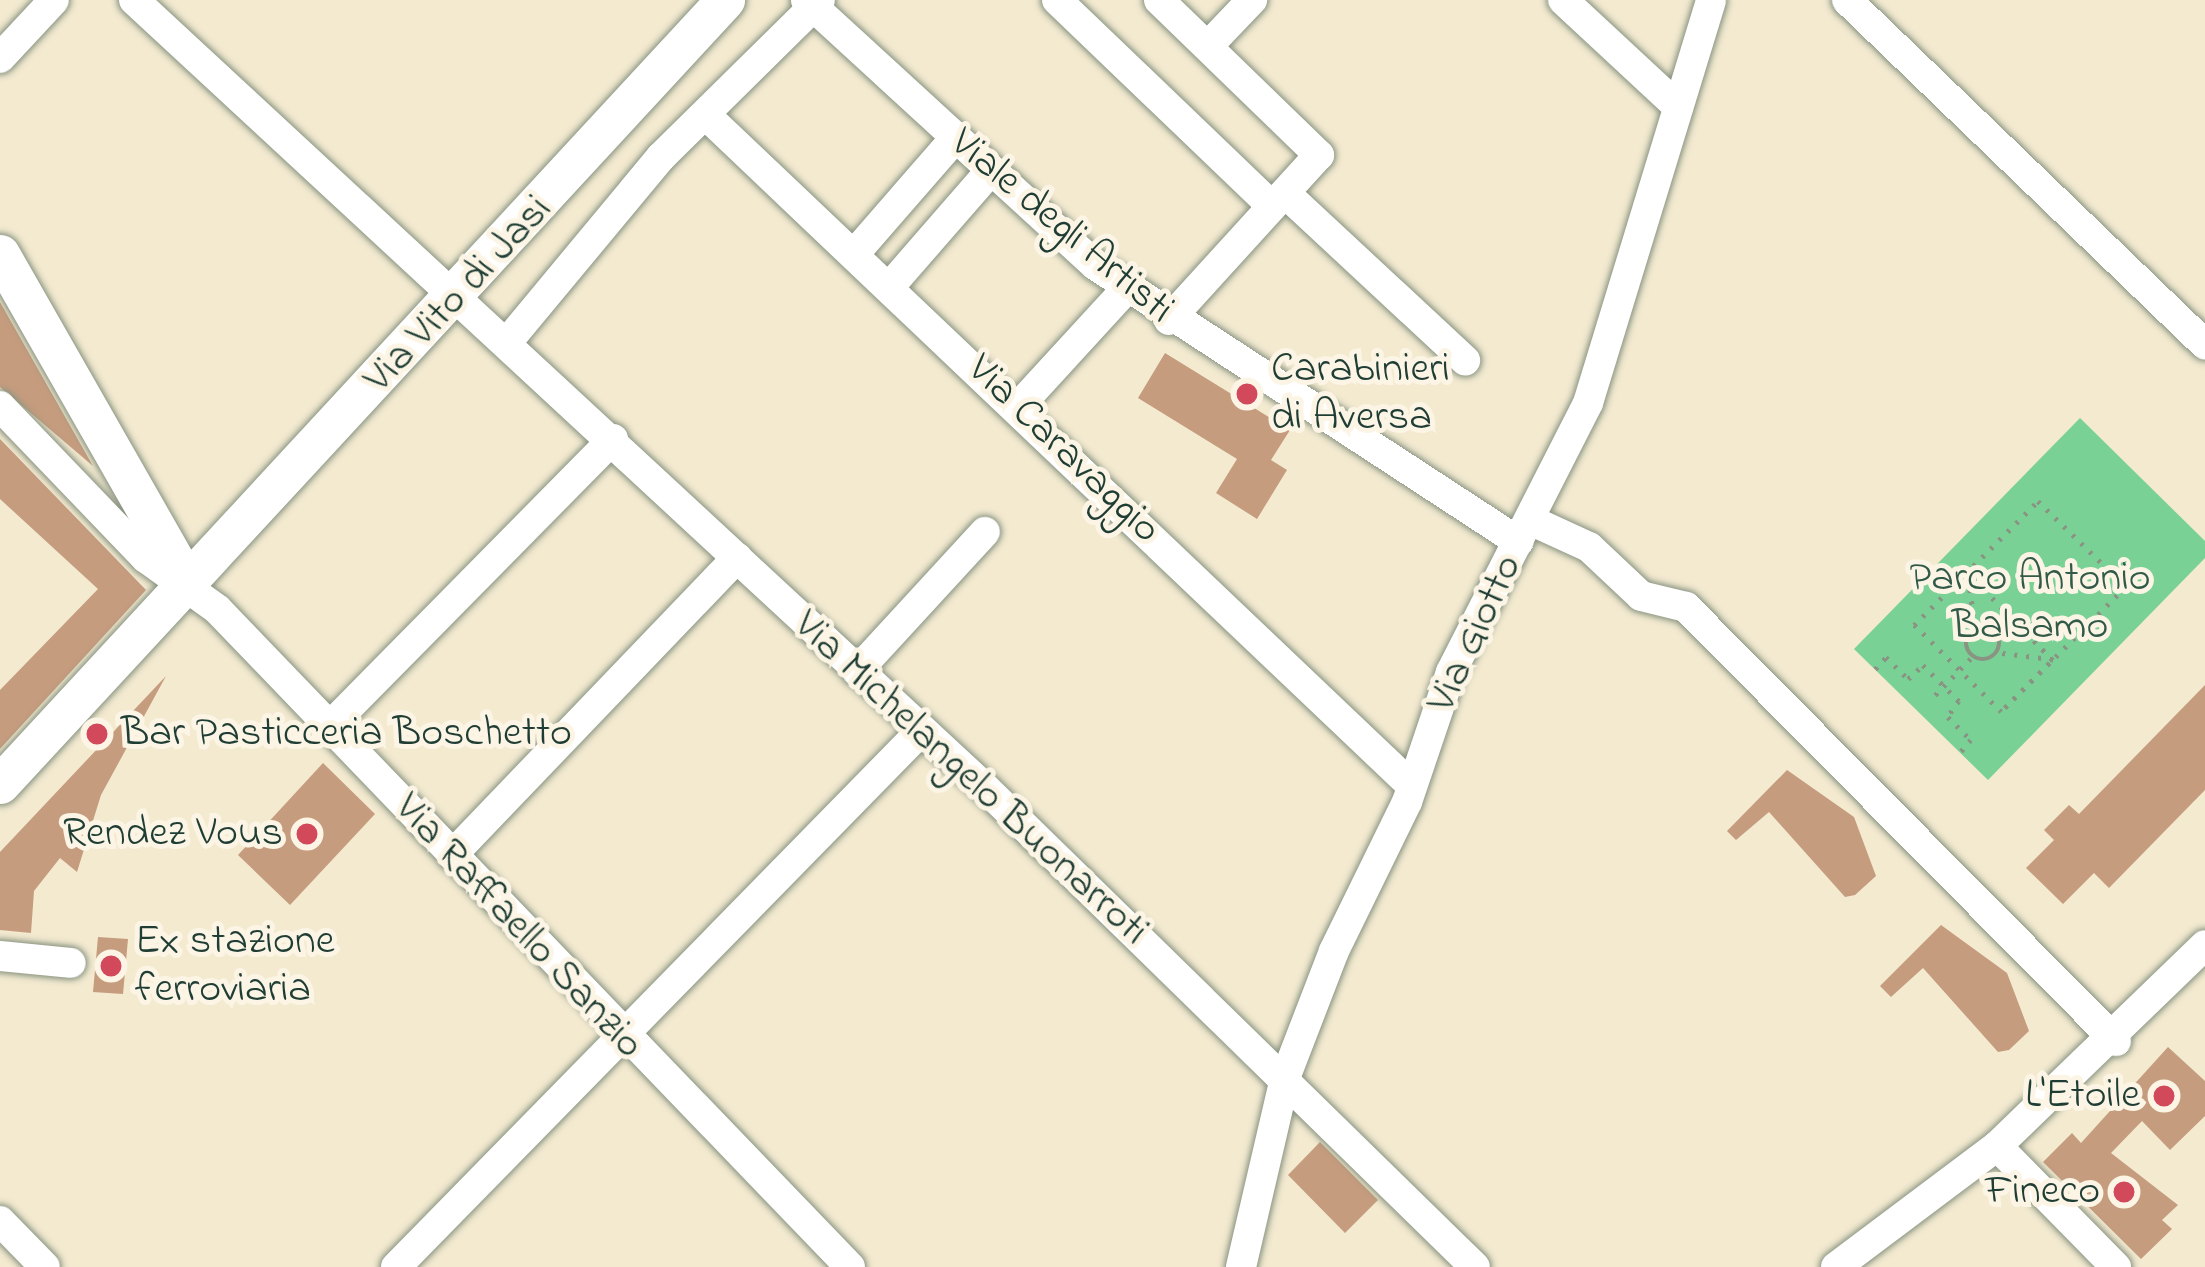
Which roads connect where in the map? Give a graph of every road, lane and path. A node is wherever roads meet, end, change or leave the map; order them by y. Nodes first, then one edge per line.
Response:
1 (54, 0) edge
2 (134, 0) edge
3 (725, 0) edge
4 (1057, 0) edge
5 (1159, 0) edge
6 (1252, 0) edge
7 (1563, 0) edge
8 (1712, 0) edge
9 (1847, 0) edge
10 (813, 2) edge
11 (1208, 46) junction
12 (0, 58) edge
13 (1678, 107) junction
14 (710, 119) junction
15 (955, 138) junction
16 (991, 170) junction
17 (1278, 200) junction
18 (856, 252) junction
19 (0, 254) edge
20 (892, 284) junction
21 (1126, 288) junction
22 (456, 302) junction
23 (1168, 320) junction
24 (509, 340) junction
25 (2205, 344) edge
26 (1465, 360) dead end
27 (0, 406) edge
28 (1018, 407) junction
29 (613, 439) junction
30 (128, 477) junction
31 (92, 500) junction
32 (1524, 531) junction
33 (985, 532) dead end
34 (737, 558) junction
35 (1966, 572) junction
36 (188, 584) junction
37 (1975, 628) junction
38 (1998, 653) junction
39 (1972, 657) junction
40 (2053, 660) junction
41 (1874, 669) dead end
42 (1960, 670) junction
43 (857, 671) junction
44 (1944, 686) junction
45 (1934, 695) dead end
46 (328, 728) junction
47 (922, 730) junction
48 (1960, 753) dead end
49 (0, 784) edge
50 (1412, 786) junction
51 (452, 856) junction
52 (2205, 945) edge
53 (0, 956) edge
54 (71, 963) dead end
55 (623, 1040) junction
56 (2116, 1041) junction
57 (1285, 1078) junction
58 (1997, 1146) junction
59 (0, 1221) edge
60 (45, 1267) edge
61 (396, 1267) edge
62 (850, 1267) edge
63 (1241, 1267) edge
64 (1475, 1267) edge
65 (1836, 1267) edge
66 (2116, 1267) edge

1 - 12 street
2 - 22 street, Via Michelangelo Buonarroti
3 - 22 street, Via Vito di Jasi
4 - 17 street
5 - 11 street
6 - 11 street
7 - 13 street
8 - 13 street, Via Giotto
9 - 25 street
10 - 14 street
10 - 15 street, Viale degli Artisti
11 - 17 street
13 - 32 street, Via Giotto
14 - 18 street, Via Caravaggio
14 - 24 street
15 - 16 street, Viale degli Artisti
15 - 18 street
16 - 20 street
16 - 21 street, Viale degli Artisti
17 - 23 street
17 - 26 street
18 - 20 street, Via Caravaggio
19 - 30 street
20 - 28 street, Via Caravaggio
21 - 23 street, Viale degli Artisti
21 - 28 street
22 - 24 street, Via Michelangelo Buonarroti
22 - 36 street, Via Vito di Jasi
23 - 32 street, Viale degli Artisti
24 - 29 street, Via Michelangelo Buonarroti
27 - 31 street, Via Raffaello Sanzio
28 - 50 street, Via Caravaggio
29 - 34 street, Via Michelangelo Buonarroti
29 - 46 street
30 - 31 street
30 - 36 street
31 - 36 street, Via Raffaello Sanzio
32 - 50 street, Via Giotto
32 - 56 street, Viale degli Artisti
33 - 43 street
34 - 43 street, Via Michelangelo Buonarroti
34 - 51 street
35 - 37 path
35 - 40 path
35 - 40 path
35 - 42 path
36 - 46 street, Via Raffaello Sanzio
36 - 49 street, Via Vito di Jasi
37 - 38 path
37 - 39 path
38 - 39 path
38 - 40 path
39 - 42 path
40 - 42 path
41 - 44 path
42 - 44 path
43 - 47 street, Via Michelangelo Buonarroti
44 - 45 path
44 - 48 path
46 - 51 street, Via Raffaello Sanzio
47 - 55 street
47 - 57 street, Via Michelangelo Buonarroti
50 - 57 street, Via Giotto
51 - 55 street, Via Raffaello Sanzio
52 - 56 street
53 - 54 street
55 - 61 street
55 - 62 street, Via Raffaello Sanzio
56 - 58 street
57 - 63 street, Via Giotto
57 - 64 street, Via Michelangelo Buonarroti
58 - 65 street
58 - 66 street
59 - 60 street

